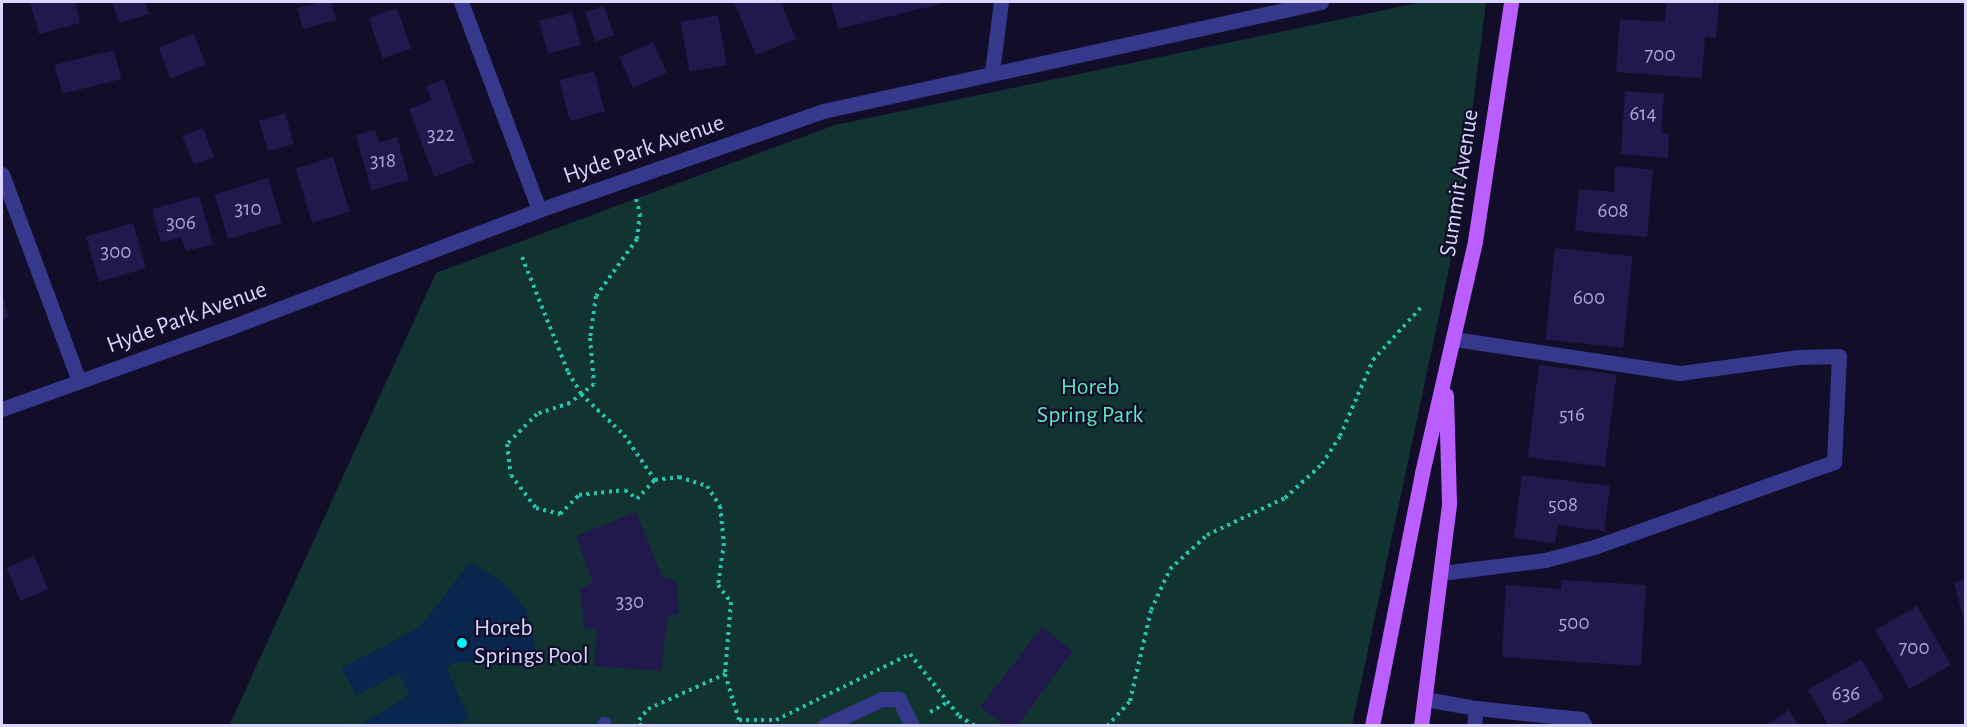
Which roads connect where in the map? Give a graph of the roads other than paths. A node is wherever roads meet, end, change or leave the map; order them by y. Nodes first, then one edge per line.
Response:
1 (460, 2) edge
2 (1001, 2) edge
3 (1320, 2) edge
4 (1511, 2) edge
5 (992, 72) junction
6 (2, 174) edge
7 (539, 210) junction
8 (1453, 339) junction
9 (1445, 371) junction
10 (79, 381) junction
11 (2, 409) edge
12 (1441, 573) junction
13 (1425, 699) junction
14 (1476, 708) junction
15 (824, 726) edge
16 (912, 726) edge
17 (1372, 726) edge
18 (1421, 726) edge
19 (1474, 726) edge
20 (1585, 726) edge

1 - 7 street
2 - 5 street
3 - 5 street, Hyde Park Avenue
4 - 8 main road, Summit Avenue
5 - 7 street, Hyde Park Avenue
6 - 10 street
7 - 10 street, Hyde Park Avenue
8 - 9 main road, Summit Avenue
8 - 12 street
9 - 12 main road, Summit Avenue
9 - 17 main road, Summit Avenue
10 - 11 street, Hyde Park Avenue
12 - 13 main road, Summit Avenue
13 - 14 street
13 - 18 main road, Summit Avenue
14 - 19 street
14 - 20 street
15 - 16 street

